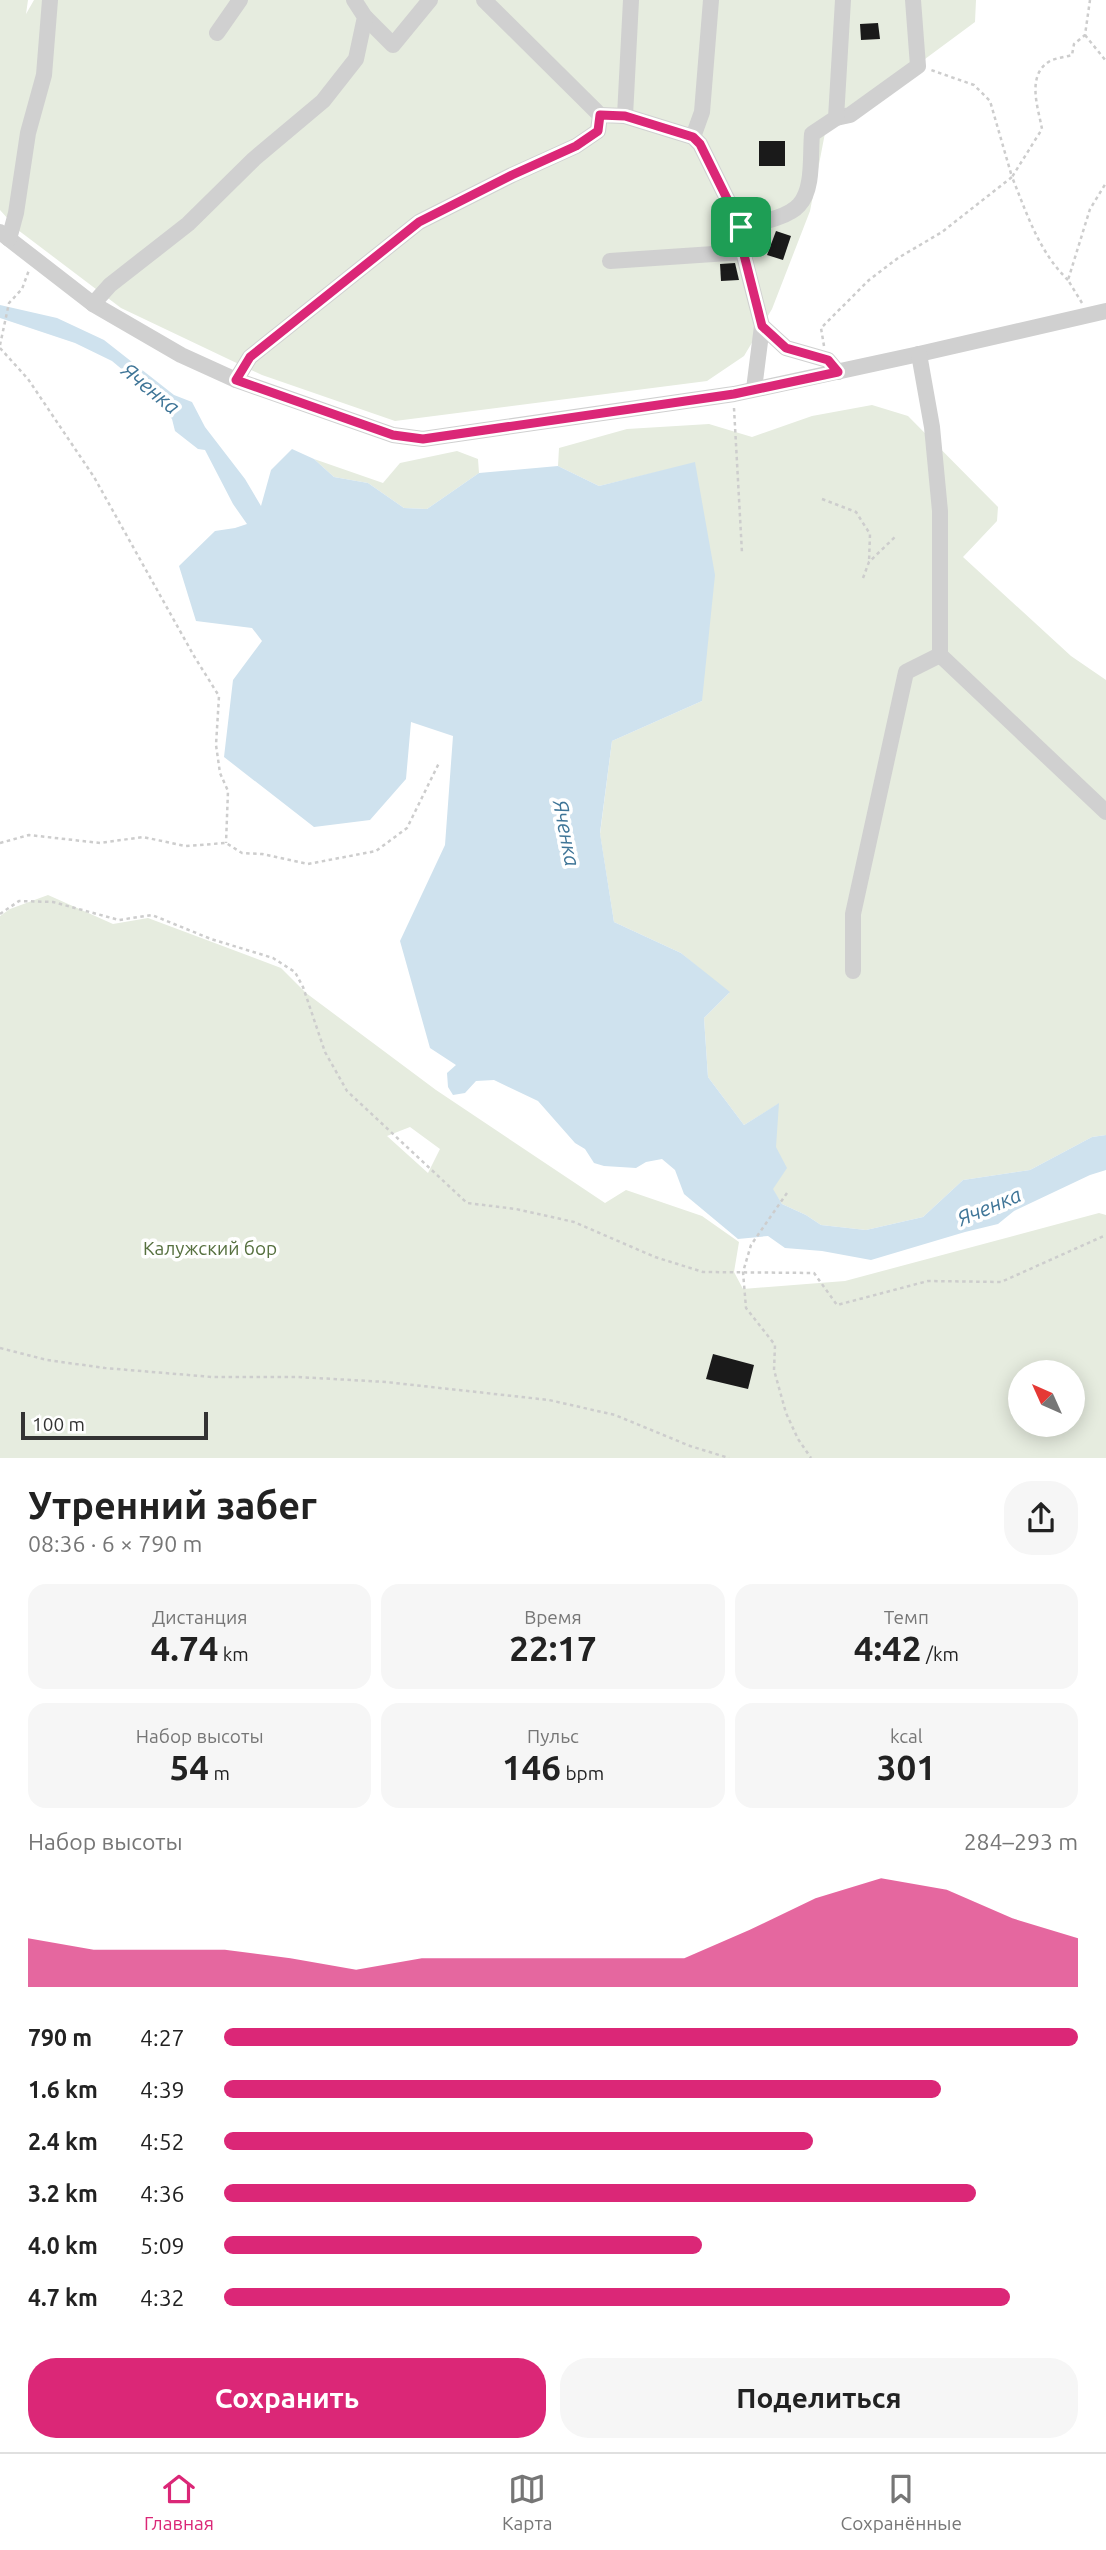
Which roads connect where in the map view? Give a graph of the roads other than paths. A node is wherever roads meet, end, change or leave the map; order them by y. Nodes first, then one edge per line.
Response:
1 (50, 0) edge
2 (240, 0) edge
3 (354, 0) edge
4 (430, 0) edge
5 (484, 0) edge
6 (631, 0) edge
7 (711, 0) edge
8 (843, 0) edge
9 (913, 0) edge
10 (365, 17) junction
11 (218, 33) dead end
12 (600, 115) junction
13 (625, 116) junction
14 (836, 118) junction
15 (693, 137) junction
16 (741, 227) junction
17 (4, 236) edge
18 (743, 251) junction
19 (610, 261) dead end
20 (93, 304) junction
21 (1098, 312) edge
22 (762, 326) junction
23 (919, 354) junction
24 (833, 366) junction
25 (236, 380) junction
26 (754, 389) junction
27 (940, 655) junction
28 (1106, 812) edge
29 (853, 971) dead end

1 - 17 street
2 - 11 street
3 - 10 street
4 - 10 street
5 - 12 street
6 - 13 street
7 - 15 street
8 - 14 street
9 - 14 street
10 - 20 street
12 - 13 street
12 - 25 street
13 - 15 street
14 - 16 street
15 - 16 street
16 - 18 street
17 - 20 street
18 - 19 street
18 - 22 street
20 - 25 street
21 - 23 street
22 - 24 street
22 - 26 street
23 - 24 street
23 - 27 street
24 - 26 street
25 - 26 street
27 - 28 street
27 - 29 street

